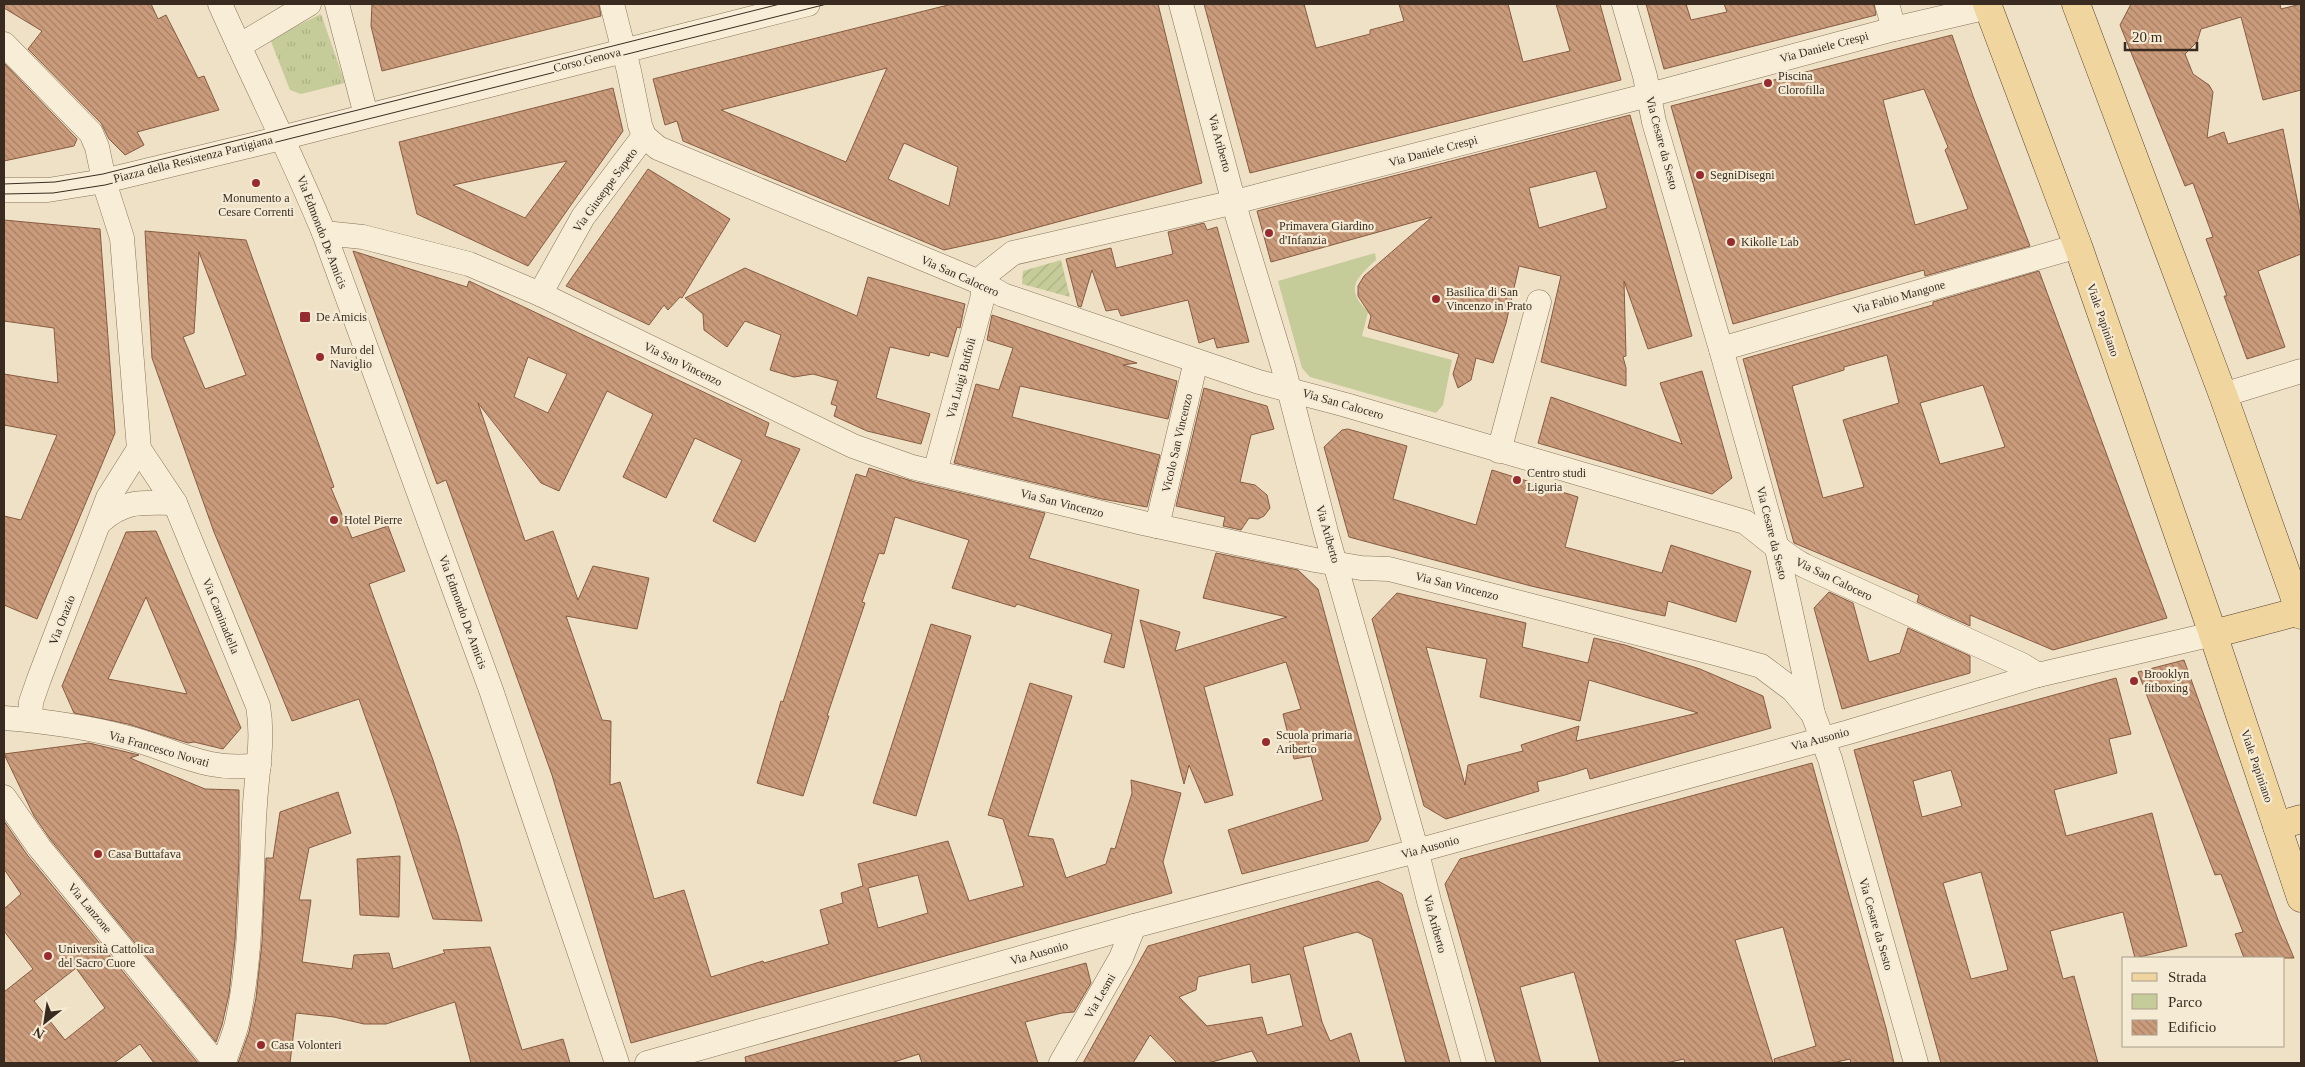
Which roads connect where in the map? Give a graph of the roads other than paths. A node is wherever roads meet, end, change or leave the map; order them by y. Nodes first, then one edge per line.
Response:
1 (220, 4) edge
2 (310, 4) edge
3 (337, 4) edge
4 (612, 4) edge
5 (808, 4) edge
6 (1182, 4) edge
7 (1624, 4) edge
8 (1887, 4) edge
9 (2076, 4) edge
10 (1987, 6) edge
11 (1894, 29) junction
12 (4, 44) edge
13 (239, 46) junction
14 (624, 51) junction
15 (1649, 95) junction
16 (366, 115) junction
17 (644, 136) junction
18 (281, 138) junction
19 (296, 165) joint
20 (104, 181) junction
21 (4, 190) edge
22 (1235, 202) junction
23 (324, 233) junction
24 (2078, 246) junction
25 (984, 284) junction
26 (540, 294) junction
27 (1539, 302) dead end
28 (1721, 349) junction
29 (1196, 361) junction
30 (2301, 371) edge
31 (1289, 389) junction
32 (2223, 395) junction
33 (139, 449) junction
34 (1499, 451) junction
35 (935, 472) junction
36 (175, 503) junction
37 (101, 521) junction
38 (1157, 526) junction
39 (1776, 544) junction
40 (1337, 564) junction
41 (2301, 612) edge
42 (2213, 634) junction
43 (2038, 675) junction
44 (1813, 714) junction
45 (4, 718) edge
46 (30, 720) junction
47 (1822, 738) junction
48 (259, 766) junction
49 (4, 797) edge
50 (2289, 823) edge
51 (1417, 851) junction
52 (2301, 898) edge
53 (1134, 926) junction
54 (216, 1063) edge
55 (224, 1063) edge
56 (617, 1063) edge
57 (647, 1063) edge
58 (1061, 1063) edge
59 (1474, 1063) edge
60 (1916, 1063) edge

1 - 13 street
2 - 13 street
3 - 16 street
4 - 14 street, Via Giuseppe Sapeto
5 - 14 street, Corso Genova
6 - 22 street, Via Ariberto
7 - 15 street, Via Cesare da Sesto
8 - 11 street
9 - 32 main road
10 - 11 street, Via Daniele Crespi
10 - 24 main road, Viale Papiniano
11 - 15 street, Via Daniele Crespi
12 - 20 street, Via Caminadella
13 - 18 street, Piazza della Resistenza Partigiana
14 - 16 street, Corso Genova
14 - 17 street, Via Giuseppe Sapeto
15 - 22 street, Via Daniele Crespi
15 - 28 street, Via Cesare da Sesto
16 - 18 street, Piazza della Resistenza Partigiana
17 - 25 street, Via San Calocero
17 - 26 street, Via Giuseppe Sapeto
18 - 19 street, Piazza della Resistenza Partigiana
18 - 20 street, Piazza della Resistenza Partigiana
19 - 23 street, Via Edmondo De Amicis
20 - 21 street, Piazza della Resistenza Partigiana
20 - 33 street, Via Caminadella
22 - 25 street, Via Daniele Crespi
22 - 31 street, Via Ariberto
23 - 26 street, Via San Vincenzo
23 - 56 street, Via Edmondo De Amicis
24 - 28 street, Via Fabio Mangone
24 - 42 main road, Viale Papiniano
25 - 29 street, Via San Calocero
25 - 35 street, Via Luigi Buffoli
26 - 35 street, Via San Vincenzo
27 - 34 street
28 - 39 street, Via Cesare da Sesto
29 - 31 street, Via San Calocero
29 - 38 street, Vicolo San Vincenzo
30 - 32 street
31 - 34 street, Via San Calocero
31 - 40 street, Via Ariberto
32 - 41 main road
33 - 36 street, Via Caminadella
33 - 37 street, Via Orazio
34 - 39 street, Via San Calocero
35 - 38 street, Via San Vincenzo
36 - 37 street
36 - 48 street, Via Caminadella
37 - 46 street, Via Orazio
38 - 40 street, Via San Vincenzo
39 - 43 street, Via San Calocero
39 - 44 street, Via Cesare da Sesto
40 - 44 street, Via San Vincenzo
40 - 51 street, Via Ariberto
41 - 42 main road
42 - 43 street, Via Ausonio
42 - 50 main road, Viale Papiniano
43 - 47 street, Via Ausonio
44 - 47 street, Via Cesare da Sesto
45 - 46 street, Via Francesco Novati
46 - 48 street, Via Francesco Novati
47 - 51 street, Via Ausonio
47 - 60 street, Via Cesare da Sesto
48 - 55 street, Via Caminadella
49 - 54 street, Via Lanzone
50 - 52 main road, Viale Papiniano
51 - 53 street, Via Ausonio
51 - 59 street, Via Ariberto
53 - 57 street, Via Ausonio
53 - 58 street, Via Lesmi

